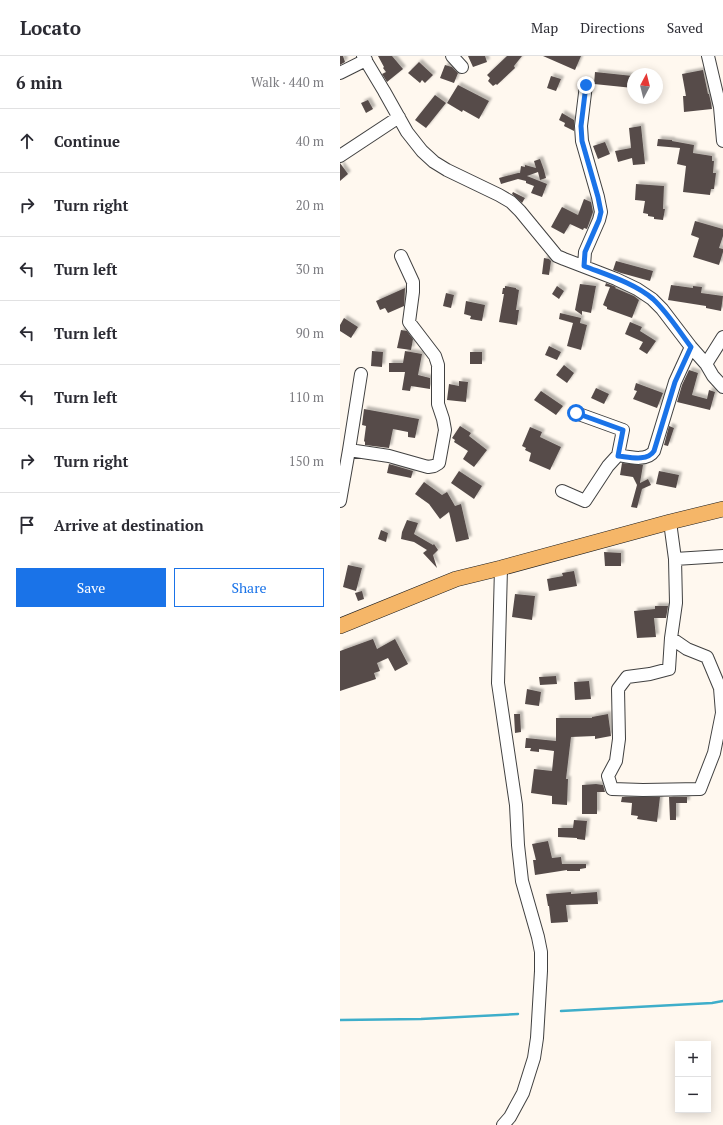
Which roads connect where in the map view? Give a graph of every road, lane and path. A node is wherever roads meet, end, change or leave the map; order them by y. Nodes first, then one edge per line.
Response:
1 (452, 56) edge
2 (708, 56) edge
3 (365, 58) edge
4 (462, 67) dead end
5 (340, 73) edge
6 (586, 85) dead end
7 (399, 117) junction
8 (723, 141) edge
9 (340, 156) edge
10 (401, 256) dead end
11 (584, 266) junction
12 (723, 337) edge
13 (691, 347) junction
14 (706, 364) junction
15 (361, 374) dead end
16 (723, 387) edge
17 (576, 413) dead end
18 (347, 442) edge
19 (618, 456) junction
20 (562, 491) dead end
21 (340, 501) edge
22 (723, 509) edge
23 (670, 522) junction
24 (723, 556) edge
25 (675, 558) junction
26 (501, 568) junction
27 (340, 626) edge
28 (671, 638) junction
29 (722, 689) edge
30 (503, 1125) edge

1 - 4 street
2 - 8 street
3 - 5 street
3 - 7 street
6 - 11 street
7 - 9 street
7 - 11 street
10 - 18 street
11 - 13 street
12 - 14 street
13 - 14 street
13 - 19 street
14 - 16 street
15 - 18 street
17 - 19 street
18 - 21 street
19 - 20 street
22 - 23 main road
23 - 25 street
23 - 26 main road
24 - 25 street
25 - 28 street
26 - 27 main road
26 - 30 street
28 - 29 street
28 - 29 street

